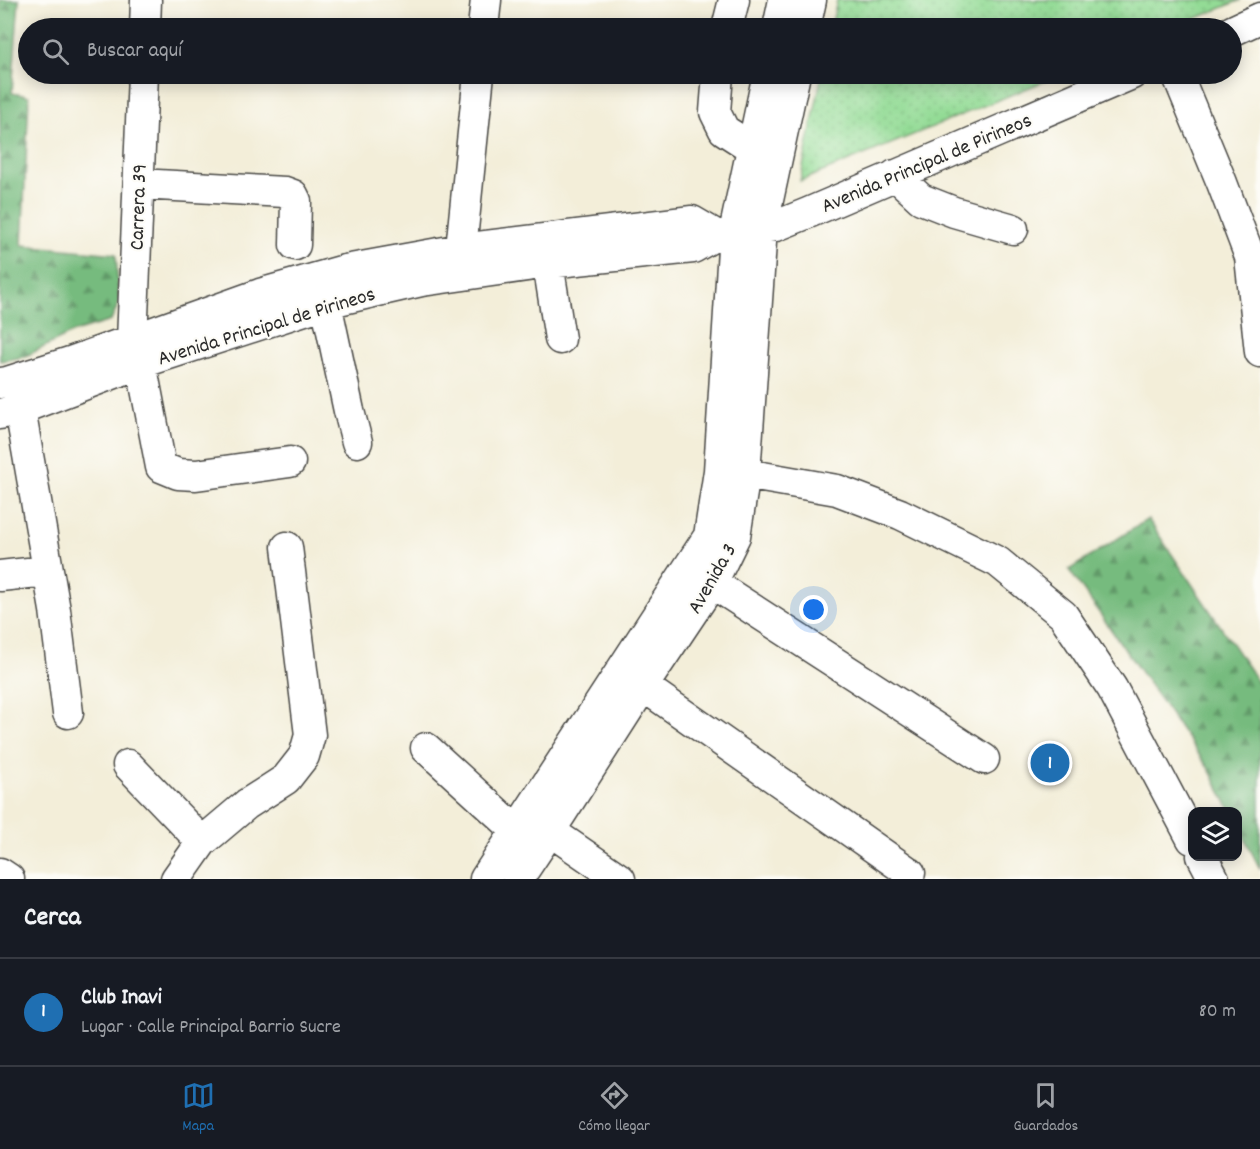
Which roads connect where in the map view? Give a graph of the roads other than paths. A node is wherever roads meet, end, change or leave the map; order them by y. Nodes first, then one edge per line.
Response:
1 (147, 0) edge
2 (486, 0) edge
3 (734, 0) edge
4 (784, 0) edge
5 (811, 0) edge
6 (146, 18) edge
7 (484, 18) edge
8 (730, 18) edge
9 (780, 18) edge
10 (807, 18) edge
11 (1260, 18) edge
12 (1242, 26) edge
13 (143, 84) edge
14 (478, 84) edge
15 (717, 84) edge
16 (766, 84) edge
17 (791, 84) edge
18 (1109, 84) edge
19 (1181, 84) edge
20 (752, 148) junction
21 (895, 175) junction
22 (138, 184) junction
23 (1013, 229) dead end
24 (737, 232) junction
25 (295, 245) dead end
26 (461, 249) junction
27 (548, 262) junction
28 (326, 303) junction
29 (560, 339) dead end
30 (136, 352) junction
31 (1260, 352) edge
32 (0, 383) edge
33 (10, 412) edge
34 (357, 442) dead end
35 (290, 462) dead end
36 (732, 472) junction
37 (288, 547) dead end
38 (47, 571) junction
39 (0, 576) edge
40 (712, 583) junction
41 (643, 686) junction
42 (68, 713) dead end
43 (426, 748) dead end
44 (984, 759) dead end
45 (128, 765) dead end
46 (517, 831) junction
47 (550, 831) junction
48 (1188, 831) edge
49 (202, 842) junction
50 (1205, 861) edge
51 (0, 873) edge
52 (910, 873) dead end
53 (9, 879) edge
54 (176, 879) edge
55 (485, 879) edge
56 (518, 879) edge
57 (620, 879) edge
58 (1214, 879) edge

1 - 6 street
2 - 7 street
3 - 8 street
4 - 9 street
5 - 10 street
11 - 12 street
13 - 22 street, Carrera 39
14 - 26 street
15 - 20 street
16 - 20 street
17 - 24 street
18 - 21 street, Avenida Principal de Pirineos
19 - 31 street
20 - 24 street
21 - 23 street
21 - 24 street, Avenida Principal de Pirineos
22 - 25 street
22 - 30 street, Carrera 39
24 - 26 street, Avenida Principal de Pirineos
24 - 27 street, Avenida Principal de Pirineos
24 - 36 street, Avenida 3
26 - 30 street, Avenida Principal de Pirineos
27 - 28 street, Avenida Principal de Pirineos
27 - 29 street
28 - 30 street, Avenida Principal de Pirineos
28 - 34 street
30 - 32 street, Avenida Principal de Pirineos
30 - 33 street, Avenida Principal de Pirineos
30 - 35 street, Carrera 39
33 - 38 street
36 - 40 street, Avenida 3
36 - 46 street, Avenida 3
36 - 48 street
37 - 49 street
38 - 39 street
38 - 42 street
40 - 41 street, Avenida 3
40 - 44 street
41 - 47 street, Avenida 3
41 - 52 street
43 - 46 street
45 - 49 street
46 - 55 street, Avenida 3
47 - 56 street, Avenida 3
47 - 57 street
49 - 54 street
50 - 58 street
51 - 53 street

